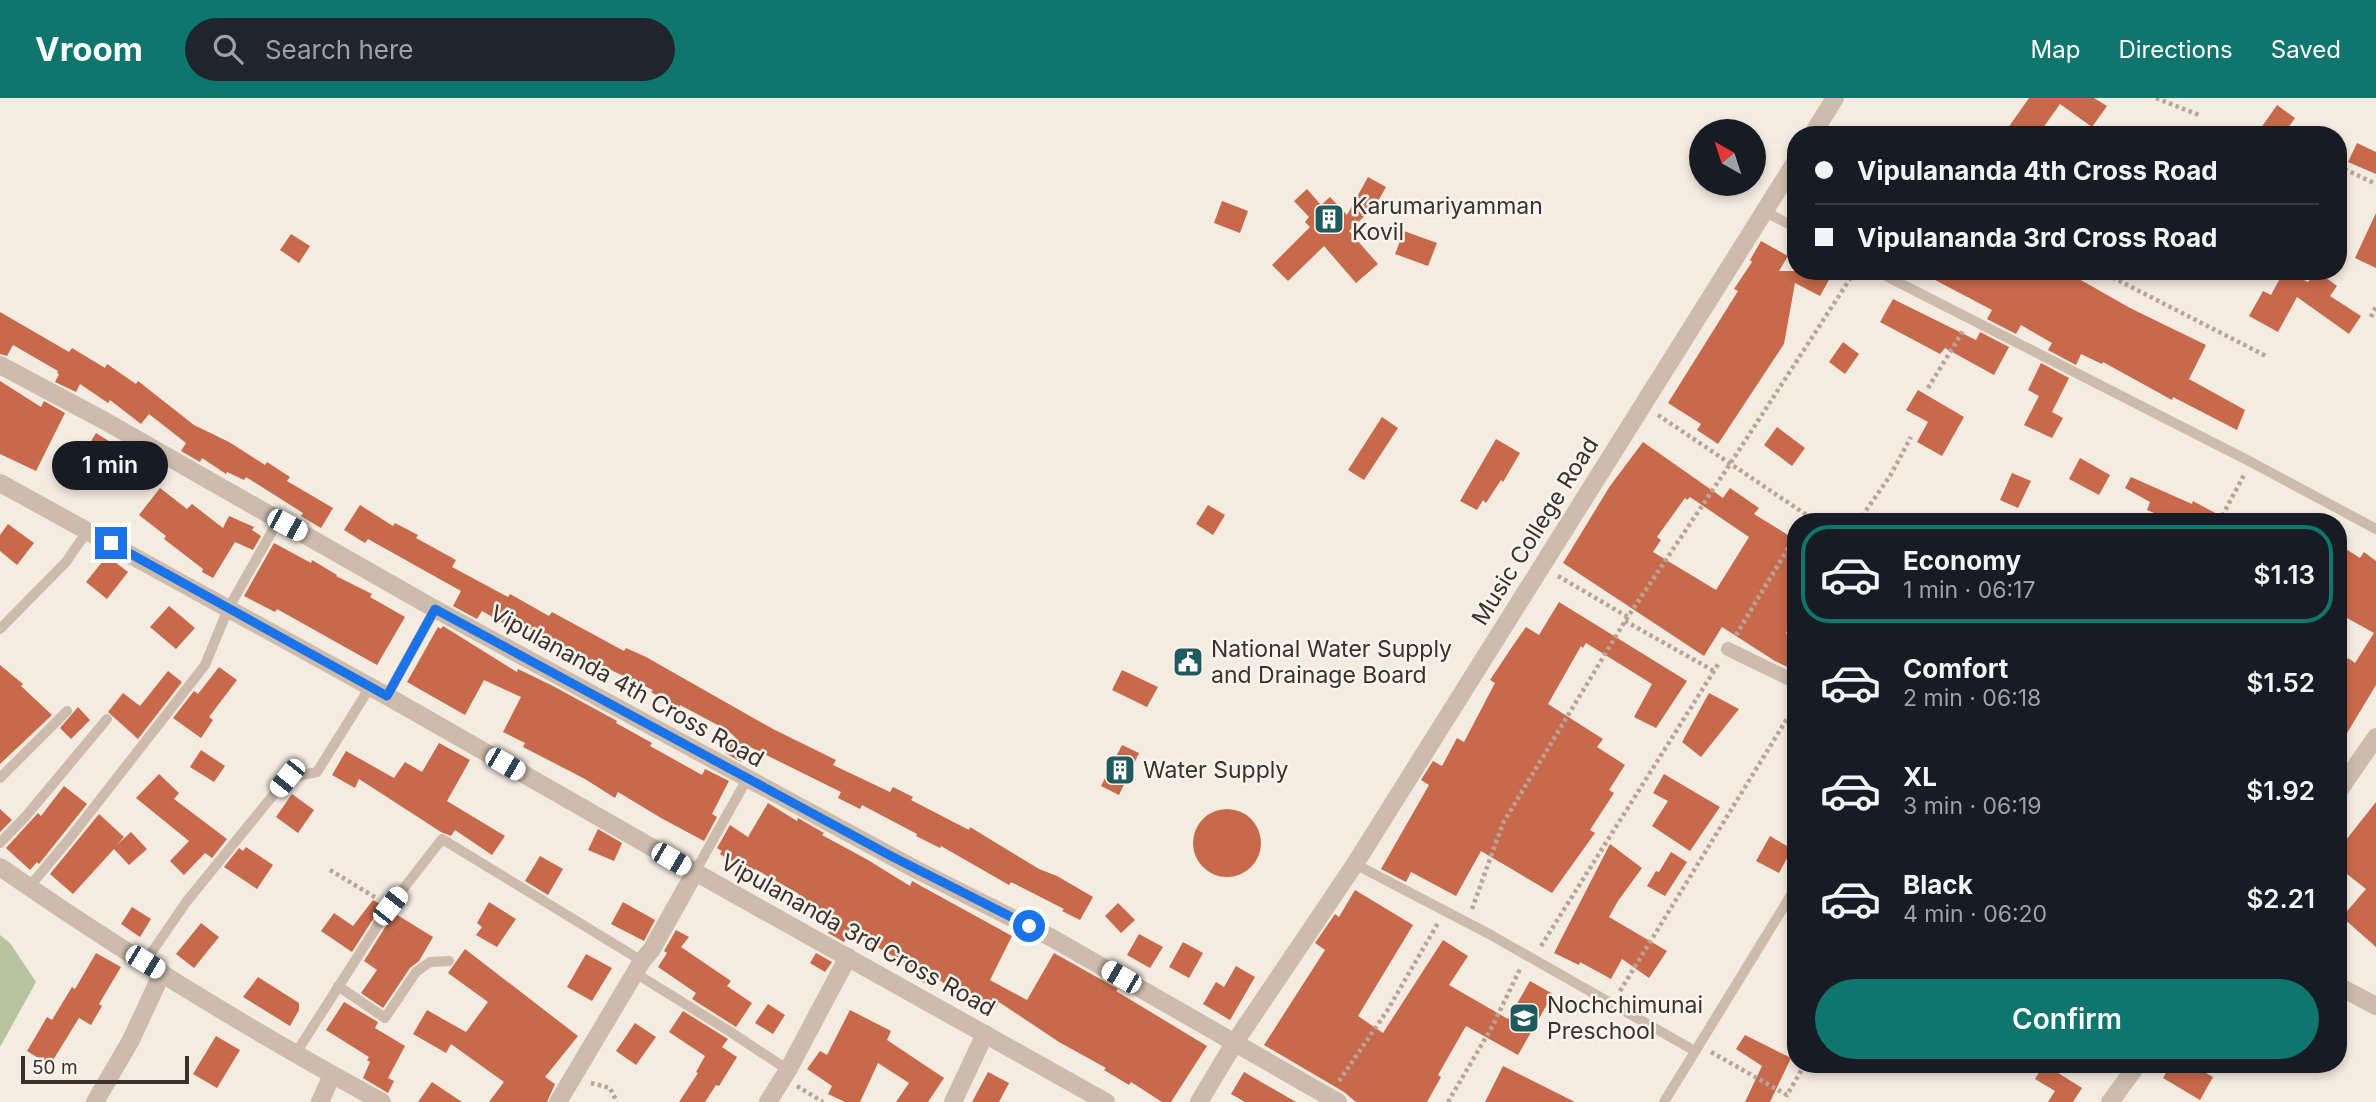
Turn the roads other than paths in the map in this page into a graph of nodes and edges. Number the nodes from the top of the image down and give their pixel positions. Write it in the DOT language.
graph roads {
  1 [pos="1835,98"];
  2 [pos="1818,126"];
  3 [pos="1787,175"];
  4 [pos="1764,211"];
  5 [pos="1787,223"];
  6 [pos="1894,280"];
  7 [pos="0,365"];
  8 [pos="0,483"];
  9 [pos="2346,513"];
  10 [pos="2347,513"];
  11 [pos="278,521"];
  12 [pos="2376,529"];
  13 [pos="88,530"];
  14 [pos="228,609"];
  15 [pos="435,609"];
  16 [pos="0,629"];
  17 [pos="1728,649"];
  18 [pos="1787,678"];
  19 [pos="370,687"];
  20 [pos="387,696"];
  21 [pos="68,711"];
  22 [pos="107,719"];
  23 [pos="2376,737"];
  24 [pos="0,778"];
  25 [pos="747,779"];
  26 [pos="2347,779"];
  27 [pos="0,843"];
  28 [pos="1355,864"];
  29 [pos="0,867"];
  30 [pos="695,872"];
  31 [pos="29,887"];
  32 [pos="1787,902"];
  33 [pos="848,957"];
  34 [pos="449,961"];
  35 [pos="145,962"];
  36 [pos="638,967"];
  37 [pos="162,973"];
  38 [pos="338,986"];
  39 [pos="2347,991"];
  40 [pos="2376,1006"];
  41 [pos="985,1034"];
  42 [pos="1235,1042"];
  43 [pos="1697,1048"];
  44 [pos="296,1053"];
  45 [pos="2131,1073"];
  46 [pos="786,1074"];
  47 [pos="332,1075"];
  48 [pos="1333,1099"];
  49 [pos="95,1102"];
  50 [pos="320,1102"];
  51 [pos="382,1102"];
  52 [pos="558,1102"];
  53 [pos="768,1102"];
  54 [pos="953,1102"];
  55 [pos="1106,1102"];
  56 [pos="1199,1102"];
  57 [pos="1664,1102"];
  58 [pos="2110,1102"];
  1 -- 2 [label="street"];
  3 -- 4 [label="street, Music College Road"];
  4 -- 5 [label="lane"];
  4 -- 28 [label="street, Music College Road"];
  6 -- 9 [label="lane"];
  7 -- 11 [label="street, Vipulananda 4th Cross Road"];
  8 -- 13 [label="street, Vipulananda 3rd Cross Road"];
  10 -- 12 [label="lane"];
  11 -- 14 [label="lane"];
  11 -- 15 [label="street, Vipulananda 4th Cross Road"];
  13 -- 14 [label="street, Vipulananda 3rd Cross Road"];
  13 -- 16 [label="lane"];
  14 -- 19 [label="street, Vipulananda 3rd Cross Road"];
  14 -- 31 [label="lane"];
  15 -- 20 [label="lane"];
  15 -- 25 [label="street, Vipulananda 4th Cross Road"];
  17 -- 18 [label="street"];
  19 -- 20 [label="street, Vipulananda 3rd Cross Road"];
  19 -- 35 [label="lane"];
  20 -- 30 [label="street, Vipulananda 3rd Cross Road"];
  21 -- 24 [label="lane"];
  22 -- 27 [label="lane"];
  23 -- 26 [label="street"];
  25 -- 30 [label="lane"];
  25 -- 42 [label="street, Vipulananda 4th Cross Road"];
  28 -- 42 [label="street, Music College Road"];
  28 -- 43 [label="lane"];
  29 -- 31 [label="street"];
  30 -- 33 [label="street, Vipulananda 3rd Cross Road"];
  30 -- 36 [label="street"];
  31 -- 35 [label="street"];
  32 -- 43 [label="lane"];
  33 -- 41 [label="street, Vipulananda 3rd Cross Road"];
  33 -- 46 [label="street"];
  34 -- 38 [label="lane"];
  35 -- 37 [label="street"];
  36 -- 38 [label="lane"];
  36 -- 46 [label="lane"];
  36 -- 52 [label="street"];
  37 -- 44 [label="street"];
  37 -- 49 [label="street"];
  38 -- 44 [label="lane"];
  39 -- 40 [label="street"];
  41 -- 54 [label="street"];
  41 -- 55 [label="street, Vipulananda 3rd Cross Road"];
  42 -- 48 [label="street, Vipulananda 4th Cross Road"];
  42 -- 56 [label="street, Music College Road"];
  43 -- 57 [label="lane"];
  44 -- 47 [label="street"];
  45 -- 58 [label="street"];
  46 -- 53 [label="street"];
  47 -- 50 [label="street"];
  47 -- 51 [label="street"];
}
